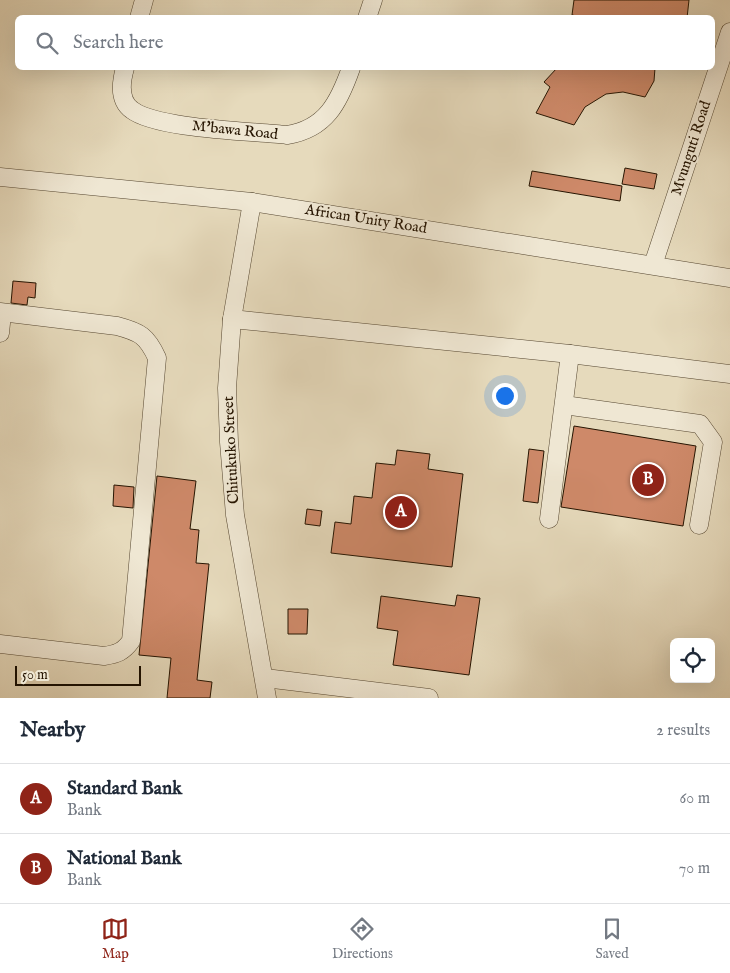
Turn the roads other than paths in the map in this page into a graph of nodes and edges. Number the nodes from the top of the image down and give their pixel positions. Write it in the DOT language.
graph roads {
  1 [pos="144,0"];
  2 [pos="373,0"];
  3 [pos="140,15"];
  4 [pos="368,15"];
  5 [pos="730,32"];
  6 [pos="124,70"];
  7 [pos="350,70"];
  8 [pos="0,177"];
  9 [pos="252,202"];
  10 [pos="653,264"];
  11 [pos="730,278"];
  12 [pos="1,313"];
  13 [pos="232,319"];
  14 [pos="0,333"];
  15 [pos="570,354"];
  16 [pos="730,374"];
  17 [pos="564,404"];
  18 [pos="548,519"];
  19 [pos="700,526"];
  20 [pos="0,644"];
  21 [pos="265,678"];
  22 [pos="267,698"];
  23 [pos="429,698"];
  1 -- 3 [label="street"];
  2 -- 4 [label="street"];
  5 -- 10 [label="street, Mvunguti Road"];
  6 -- 7 [label="street, M'bawa Road"];
  8 -- 9 [label="street, African Unity Road"];
  9 -- 10 [label="street, African Unity Road"];
  9 -- 13 [label="street, Chitukuko Street"];
  10 -- 11 [label="street, African Unity Road"];
  12 -- 14 [label="street"];
  12 -- 20 [label="street"];
  13 -- 15 [label="street"];
  13 -- 21 [label="street, Chitukuko Street"];
  15 -- 16 [label="street"];
  15 -- 17 [label="street"];
  17 -- 18 [label="street"];
  17 -- 19 [label="street"];
  21 -- 22 [label="street, Chitukuko Street"];
  21 -- 23 [label="street"];
}
